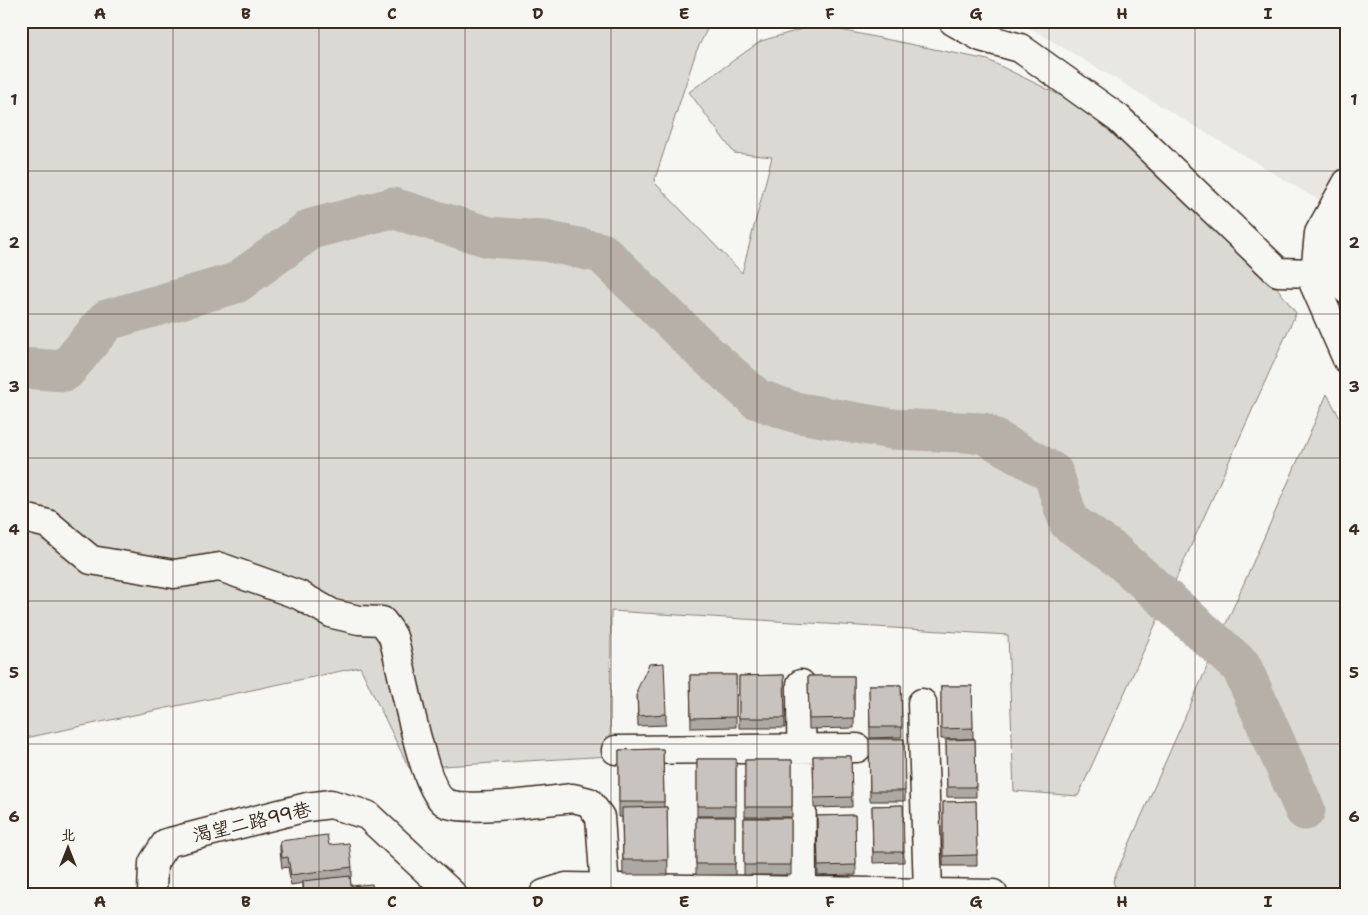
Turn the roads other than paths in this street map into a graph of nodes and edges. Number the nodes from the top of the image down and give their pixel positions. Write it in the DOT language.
graph roads {
  1 [pos="952,21"];
  2 [pos="1347,183"];
  3 [pos="1347,232"];
  4 [pos="1316,272"];
  5 [pos="1347,290"];
  6 [pos="1347,358"];
  7 [pos="21,517"];
  8 [pos="801,684"];
  9 [pos="922,703"];
  10 [pos="801,748"];
  11 [pos="857,748"];
  12 [pos="616,750"];
  13 [pos="606,889"];
  14 [pos="802,891"];
  15 [pos="928,892"];
  16 [pos="991,893"];
  17 [pos="152,894"];
  18 [pos="452,894"];
  19 [pos="544,894"];
  1 -- 4 [label="street"];
  2 -- 4 [label="street"];
  3 -- 5 [label="street"];
  4 -- 6 [label="street"];
  7 -- 13 [label="street"];
  8 -- 10 [label="street"];
  9 -- 15 [label="street"];
  10 -- 11 [label="street"];
  10 -- 12 [label="street"];
  10 -- 14 [label="street"];
  13 -- 14 [label="street"];
  13 -- 19 [label="street"];
  14 -- 15 [label="street"];
  15 -- 16 [label="street"];
  17 -- 18 [label="street, 渴望二路99巷"];
}
